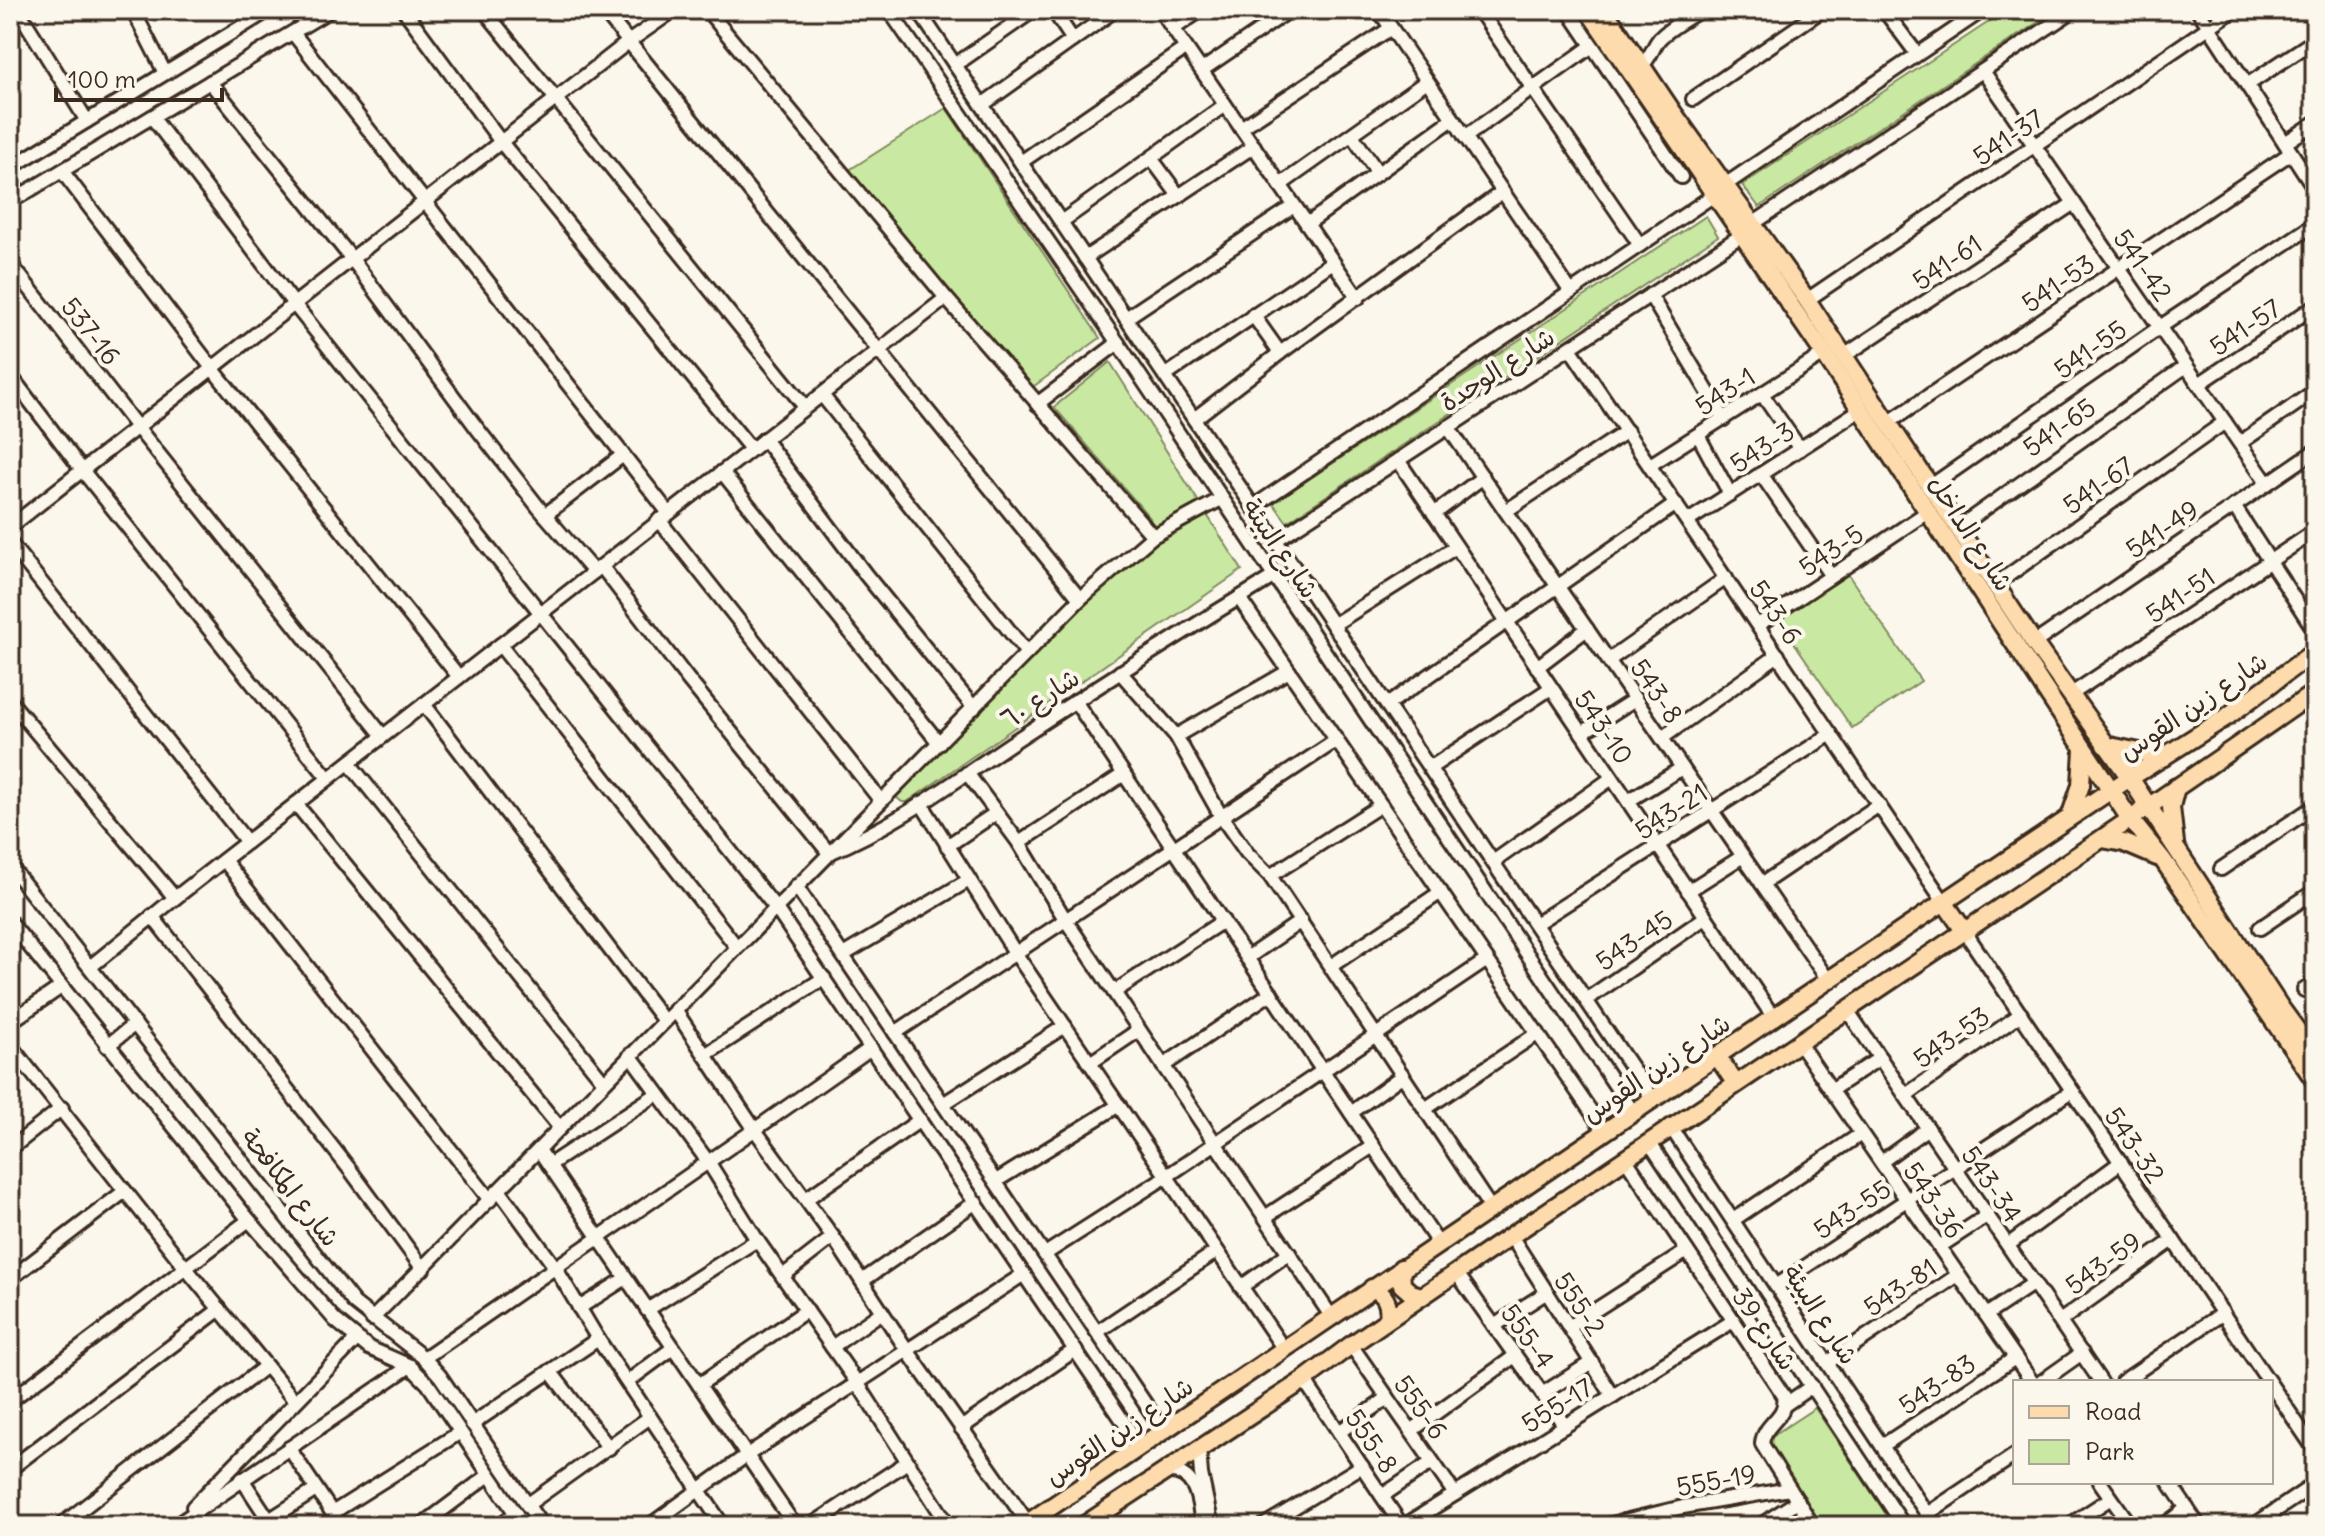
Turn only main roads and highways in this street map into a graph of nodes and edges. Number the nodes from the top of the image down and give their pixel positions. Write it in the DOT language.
graph roads {
  1 [pos="1588,10"];
  2 [pos="1604,10"];
  3 [pos="1629,72"];
  4 [pos="1748,229"];
  5 [pos="2315,651"];
  6 [pos="2315,692"];
  7 [pos="2105,745"];
  8 [pos="2083,747"];
  9 [pos="2164,757"];
  10 [pos="2130,778"];
  11 [pos="2176,787"];
  12 [pos="2111,790"];
  13 [pos="2149,805"];
  14 [pos="2070,817"];
  15 [pos="2130,819"];
  16 [pos="2102,839"];
  17 [pos="2169,854"];
  18 [pos="1944,902"];
  19 [pos="1965,932"];
  20 [pos="2315,1055"];
  21 [pos="1717,1056"];
  22 [pos="2315,1081"];
  23 [pos="1736,1084"];
  24 [pos="1401,1268"];
  25 [pos="1372,1288"];
  26 [pos="1421,1296"];
  27 [pos="1388,1319"];
  28 [pos="1025,1525"];
  29 [pos="1083,1526"];
  1 -- 3 [label="main road, شارع الداخل"];
  2 -- 3 [label="main road, شارع الداخل"];
  3 -- 4 [label="main road, شارع الداخل"];
  4 -- 7 [label="main road, شارع الداخل"];
  4 -- 8 [label="main road, شارع الداخل"];
  5 -- 9 [label="main road, شارع زين القوس"];
  6 -- 11 [label="main road"];
  7 -- 9 [label="main road"];
  7 -- 10 [label="main road, شارع الداخل"];
  8 -- 12 [label="main road, شارع الداخل"];
  8 -- 14 [label="main road"];
  9 -- 10 [label="main road, شارع زين القوس"];
  10 -- 12 [label="main road, شارع زين القوس"];
  10 -- 13 [label="main road, شارع الداخل"];
  11 -- 13 [label="main road"];
  11 -- 17 [label="main road"];
  12 -- 14 [label="main road, شارع زين القوس"];
  12 -- 15 [label="main road, شارع الداخل"];
  13 -- 15 [label="main road"];
  13 -- 17 [label="main road, شارع الداخل"];
  14 -- 18 [label="main road, شارع زين القوس"];
  15 -- 16 [label="main road"];
  15 -- 17 [label="main road, شارع الداخل"];
  16 -- 17 [label="main road"];
  16 -- 19 [label="main road"];
  17 -- 20 [label="main road, شارع الداخل"];
  17 -- 22 [label="main road, شارع الداخل"];
  18 -- 19 [label="main road"];
  18 -- 21 [label="main road, شارع زين القوس"];
  19 -- 23 [label="main road"];
  21 -- 23 [label="main road"];
  21 -- 24 [label="main road, شارع زين القوس"];
  23 -- 26 [label="main road"];
  24 -- 25 [label="main road, شارع زين القوس"];
  24 -- 26 [label="main road"];
  25 -- 27 [label="main road"];
  25 -- 28 [label="main road, شارع زين القوس"];
  26 -- 27 [label="main road"];
  27 -- 29 [label="main road"];
}
